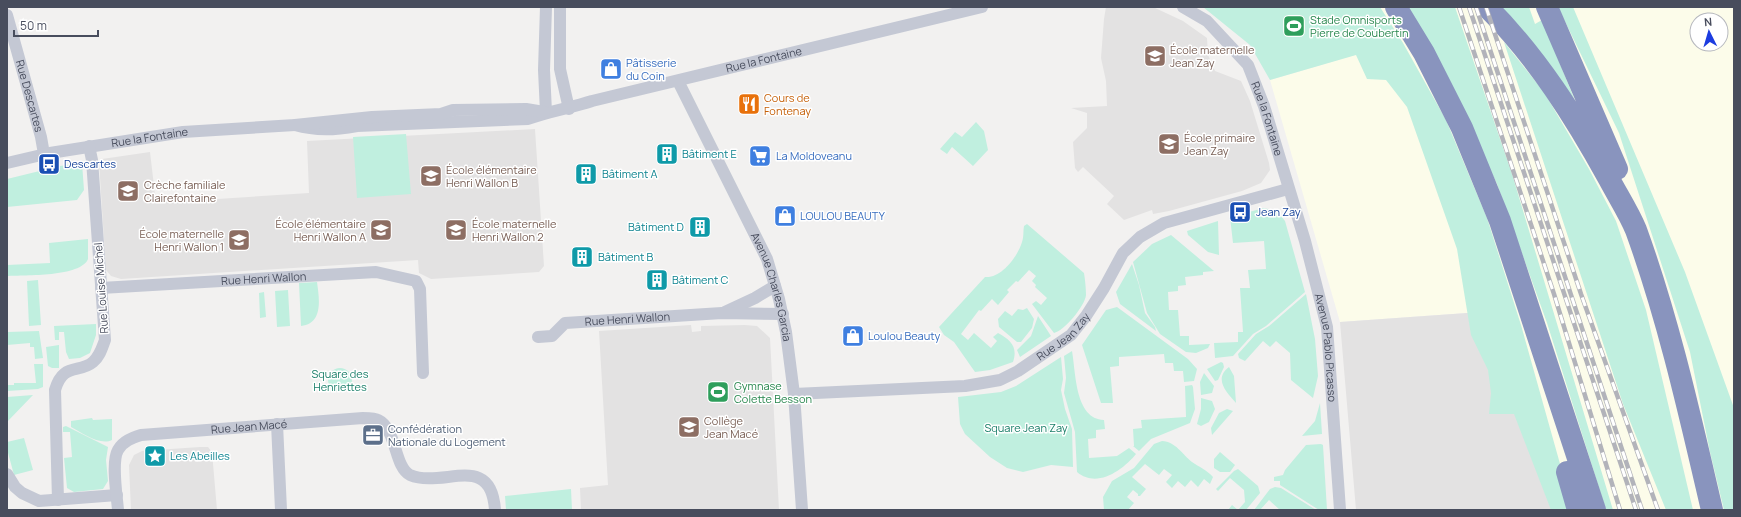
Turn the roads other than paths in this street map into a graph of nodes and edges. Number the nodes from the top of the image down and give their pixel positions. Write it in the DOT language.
graph roads {
  1 [pos="546,7"];
  2 [pos="560,7"];
  3 [pos="982,7"];
  4 [pos="1183,7"];
  5 [pos="1396,7"];
  6 [pos="1487,7"];
  7 [pos="1547,7"];
  8 [pos="7,15"];
  9 [pos="678,81"];
  10 [pos="569,108"];
  11 [pos="546,112"];
  12 [pos="89,146"];
  13 [pos="44,154"];
  14 [pos="7,163"];
  15 [pos="1288,189"];
  16 [pos="1635,228"];
  17 [pos="775,286"];
  18 [pos="101,288"];
  19 [pos="722,313"];
  20 [pos="783,314"];
  21 [pos="538,337"];
  22 [pos="1543,349"];
  23 [pos="423,373"];
  24 [pos="794,394"];
  25 [pos="276,424"];
  26 [pos="7,474"];
  27 [pos="117,495"];
  28 [pos="58,500"];
  29 [pos="118,510"];
  30 [pos="281,510"];
  31 [pos="495,510"];
  32 [pos="802,510"];
  33 [pos="1340,510"];
  34 [pos="1578,510"];
  35 [pos="1595,510"];
  36 [pos="1712,510"];
  1 -- 11 [label="street"];
  2 -- 10 [label="street"];
  3 -- 9 [label="street, Rue la Fontaine"];
  4 -- 15 [label="street, Rue la Fontaine"];
  5 -- 22 [label="highway"];
  6 -- 16 [label="highway"];
  7 -- 16 [label="highway"];
  8 -- 13 [label="street, Rue Descartes"];
  9 -- 10 [label="street, Rue la Fontaine"];
  9 -- 17 [label="street, Avenue Charles Garcia"];
  10 -- 11 [label="street, Rue la Fontaine"];
  11 -- 12 [label="street, Rue la Fontaine"];
  12 -- 13 [label="street, Rue la Fontaine"];
  12 -- 18 [label="street, Rue Louise Michel"];
  13 -- 14 [label="street, Rue la Fontaine"];
  15 -- 24 [label="street, Rue Jean Zay"];
  15 -- 33 [label="street, Avenue Pablo Picasso"];
  16 -- 36 [label="highway"];
  17 -- 19 [label="street, Rue Henri Wallon"];
  17 -- 20 [label="street, Avenue Charles Garcia"];
  18 -- 23 [label="street, Rue Henri Wallon"];
  18 -- 28 [label="street, Rue Louise Michel"];
  19 -- 20 [label="street, Rue Henri Wallon"];
  19 -- 21 [label="street, Rue Henri Wallon"];
  20 -- 24 [label="street, Avenue Charles Garcia"];
  22 -- 34 [label="highway"];
  22 -- 35 [label="highway"];
  24 -- 32 [label="street, Avenue Charles Garcia"];
  25 -- 27 [label="street, Rue Jean Macé"];
  25 -- 30 [label="street"];
  25 -- 31 [label="street, Rue Jean Macé"];
  26 -- 28 [label="street"];
  27 -- 28 [label="street"];
  27 -- 29 [label="street, Rue Jean Macé"];
}
